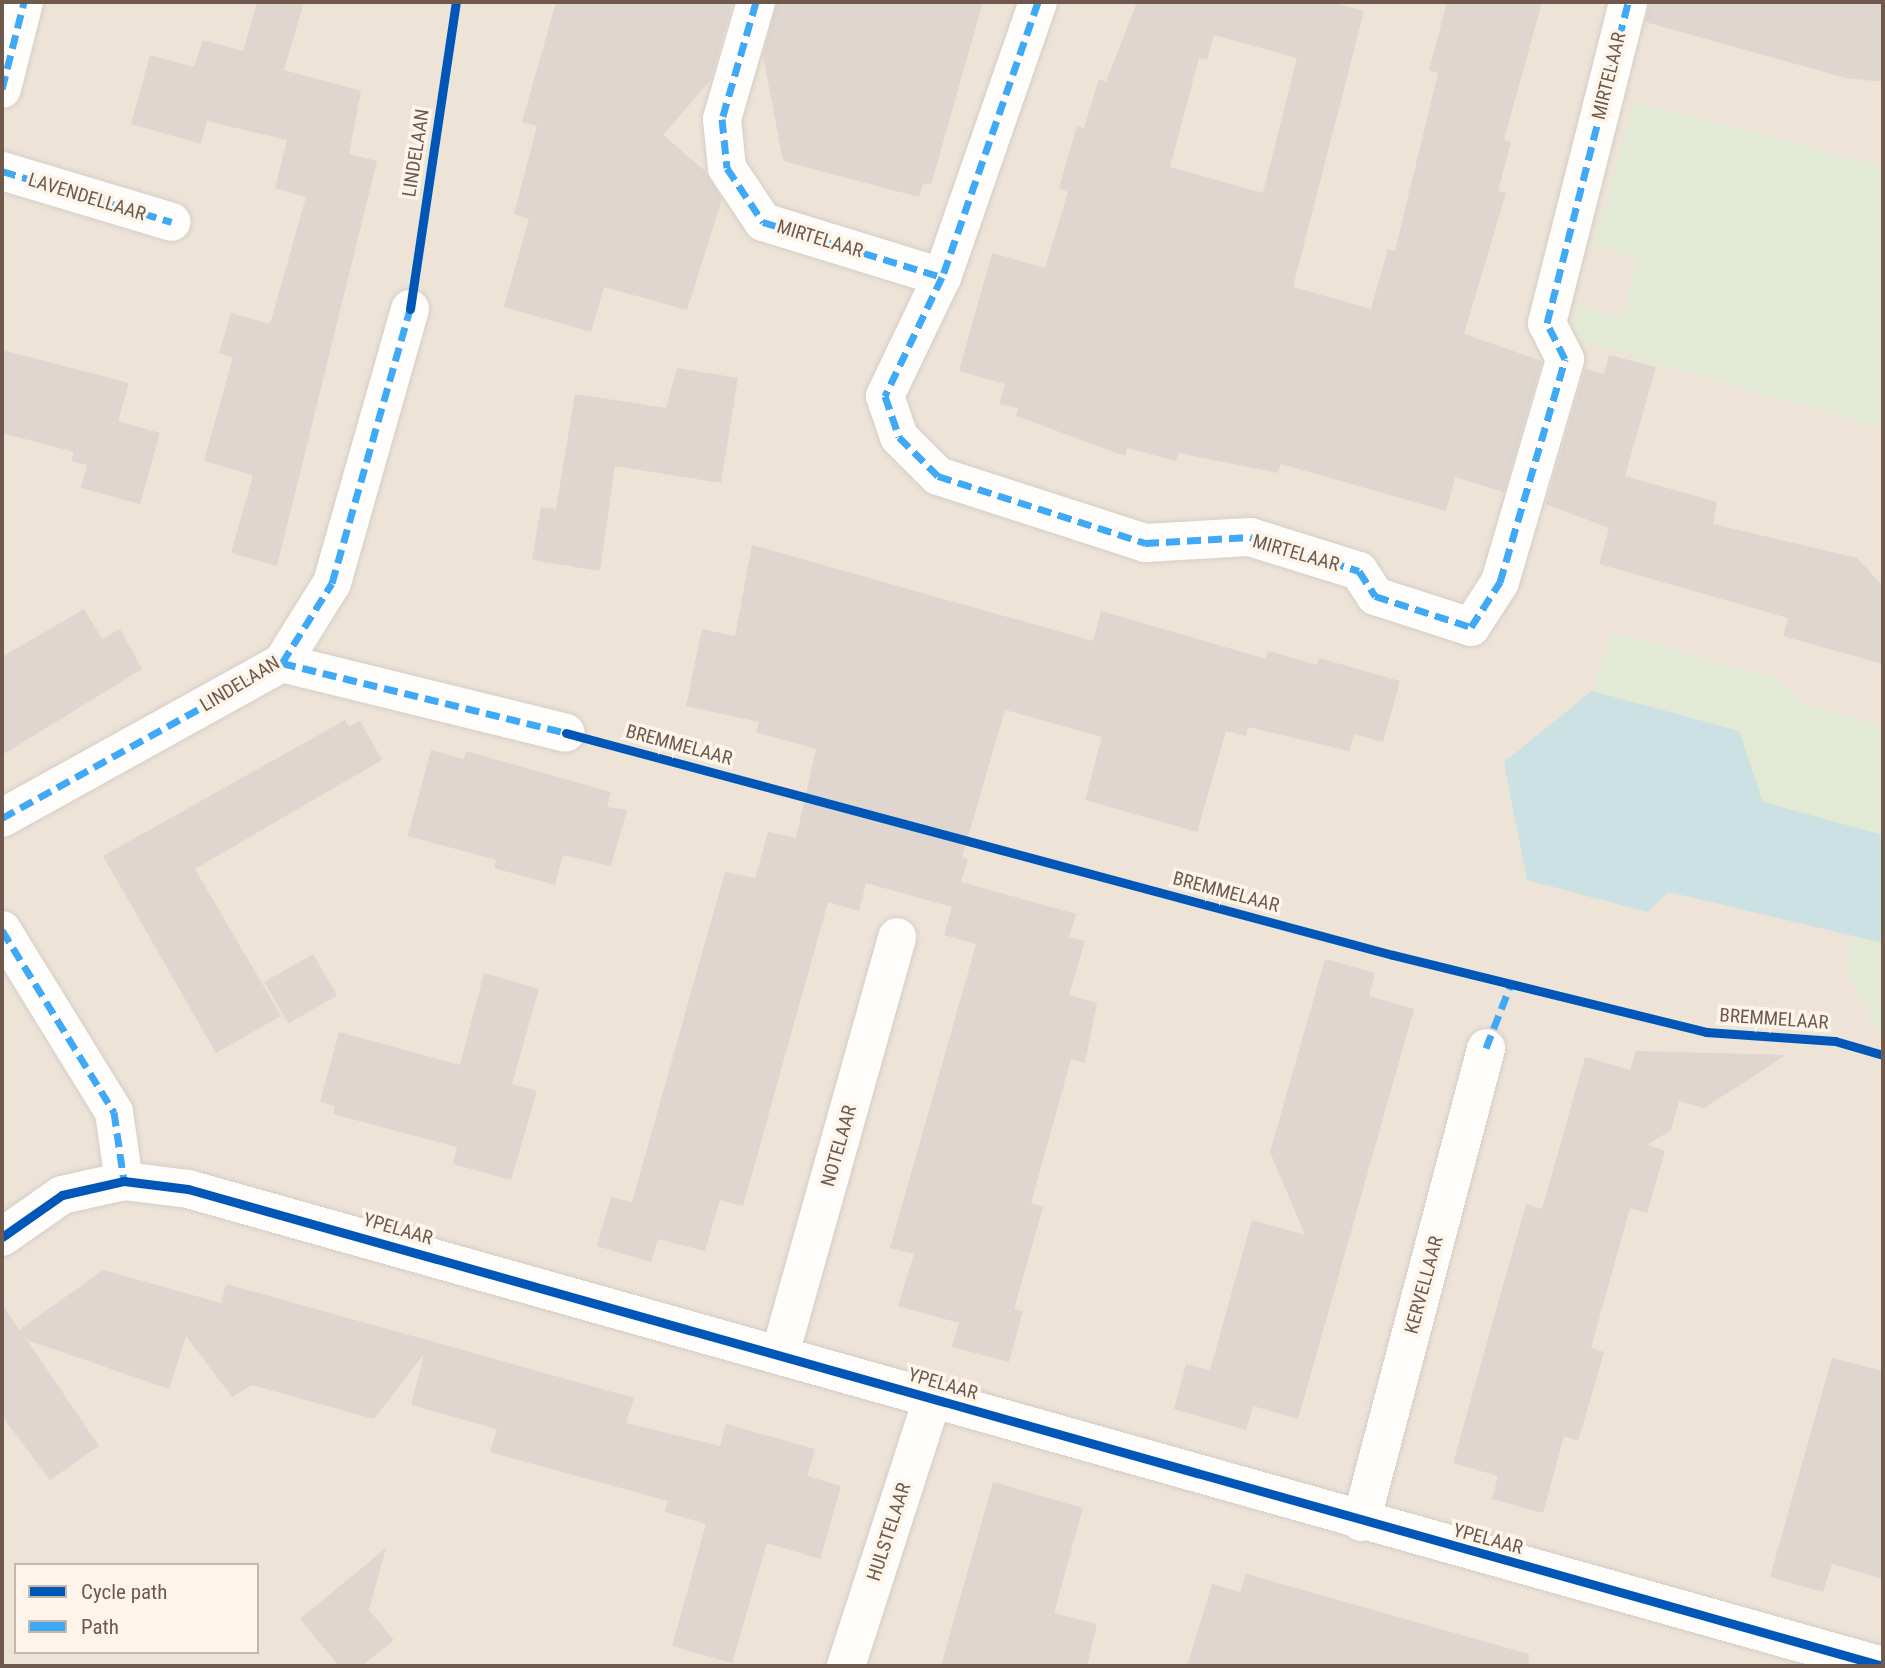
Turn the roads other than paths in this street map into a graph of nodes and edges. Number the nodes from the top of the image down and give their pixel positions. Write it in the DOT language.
graph roads {
  1 [pos="24,2"];
  2 [pos="755,2"];
  3 [pos="1038,2"];
  4 [pos="1628,2"];
  5 [pos="2,89"];
  6 [pos="2,171"];
  7 [pos="172,222"];
  8 [pos="942,277"];
  9 [pos="410,309"];
  10 [pos="282,663"];
  11 [pos="566,733"];
  12 [pos="2,818"];
  13 [pos="2,930"];
  14 [pos="897,937"];
  15 [pos="1486,1048"];
  16 [pos="124,1181"];
  17 [pos="2,1237"];
  18 [pos="780,1354"];
  19 [pos="932,1399"];
  20 [pos="1361,1522"];
  21 [pos="846,1666"];
  22 [pos="1883,1666"];
  1 -- 5 [label="street"];
  2 -- 8 [label="street, MIRTELAAR"];
  3 -- 8 [label="street, MIRTELAAR"];
  4 -- 8 [label="street, MIRTELAAR"];
  6 -- 7 [label="street, LAVENDELLAAR"];
  9 -- 10 [label="street, LINDELAAN"];
  10 -- 11 [label="street"];
  10 -- 12 [label="street, LINDELAAN"];
  13 -- 16 [label="street"];
  14 -- 18 [label="street, NOTELAAR"];
  15 -- 20 [label="street, KERVELLAAR"];
  16 -- 17 [label="street, YPELAAR"];
  16 -- 18 [label="street, YPELAAR"];
  18 -- 19 [label="street, YPELAAR"];
  19 -- 20 [label="street, YPELAAR"];
  19 -- 21 [label="street, HULSTELAAR"];
  20 -- 22 [label="street, YPELAAR"];
}
